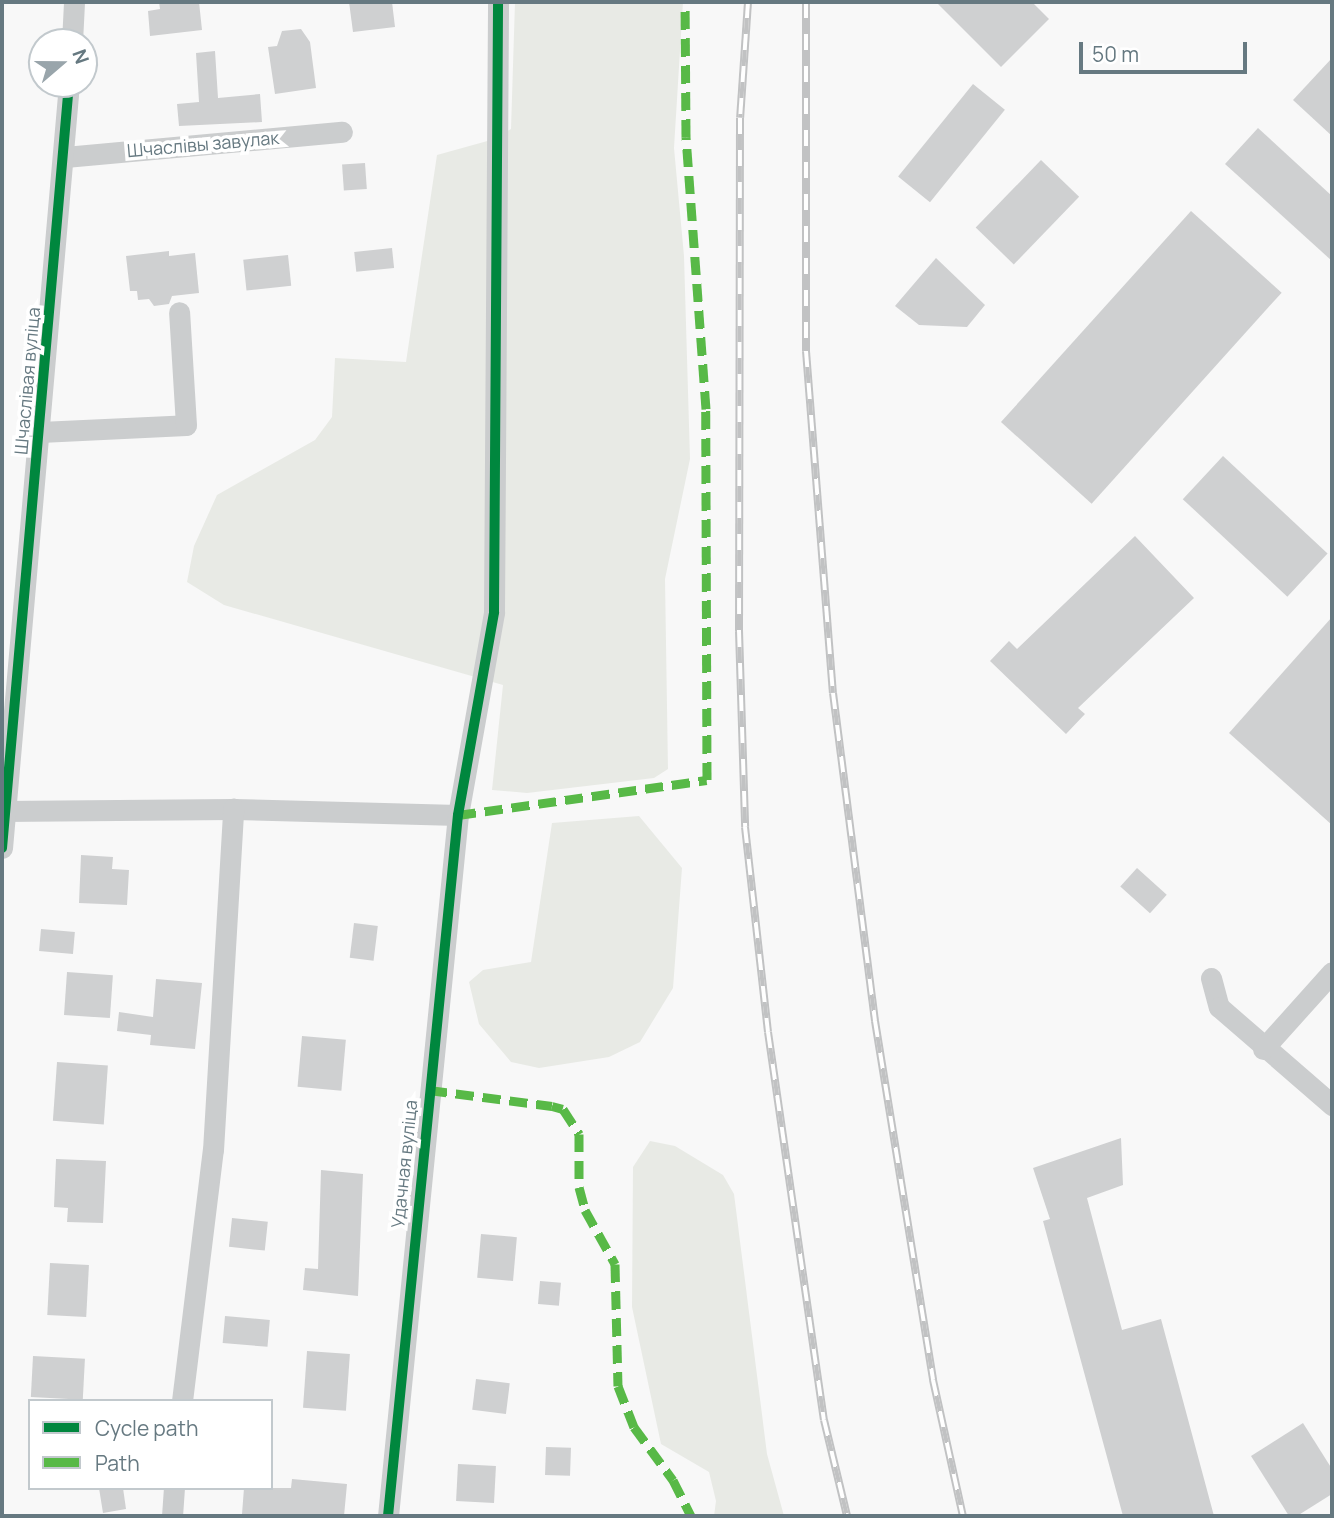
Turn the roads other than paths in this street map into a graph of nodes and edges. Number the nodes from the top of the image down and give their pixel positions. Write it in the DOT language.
graph roads {
  1 [pos="74,2"];
  2 [pos="498,2"];
  3 [pos="73,28"];
  4 [pos="68,98"];
  5 [pos="342,132"];
  6 [pos="65,157"];
  7 [pos="179,312"];
  8 [pos="40,432"];
  9 [pos="233,809"];
  10 [pos="3,811"];
  11 [pos="458,815"];
  12 [pos="2,848"];
  13 [pos="1332,972"];
  14 [pos="1211,978"];
  15 [pos="1263,1048"];
  16 [pos="1332,1105"];
  17 [pos="182,1399"];
  18 [pos="174,1490"];
  19 [pos="172,1516"];
  20 [pos="388,1516"];
  1 -- 3 [label="street"];
  2 -- 11 [label="street, Удачная вуліца"];
  4 -- 6 [label="street, Шчаслівая вуліца"];
  5 -- 6 [label="street, Шчаслівы завулак"];
  6 -- 8 [label="street, Шчаслівая вуліца"];
  7 -- 8 [label="street"];
  8 -- 10 [label="street, Шчаслівая вуліца"];
  9 -- 10 [label="street"];
  9 -- 11 [label="street"];
  9 -- 17 [label="street"];
  10 -- 12 [label="street, Шчаслівая вуліца"];
  11 -- 20 [label="street, Удачная вуліца"];
  13 -- 15 [label="street"];
  14 -- 15 [label="street"];
  15 -- 16 [label="street"];
  18 -- 19 [label="street"];
}
